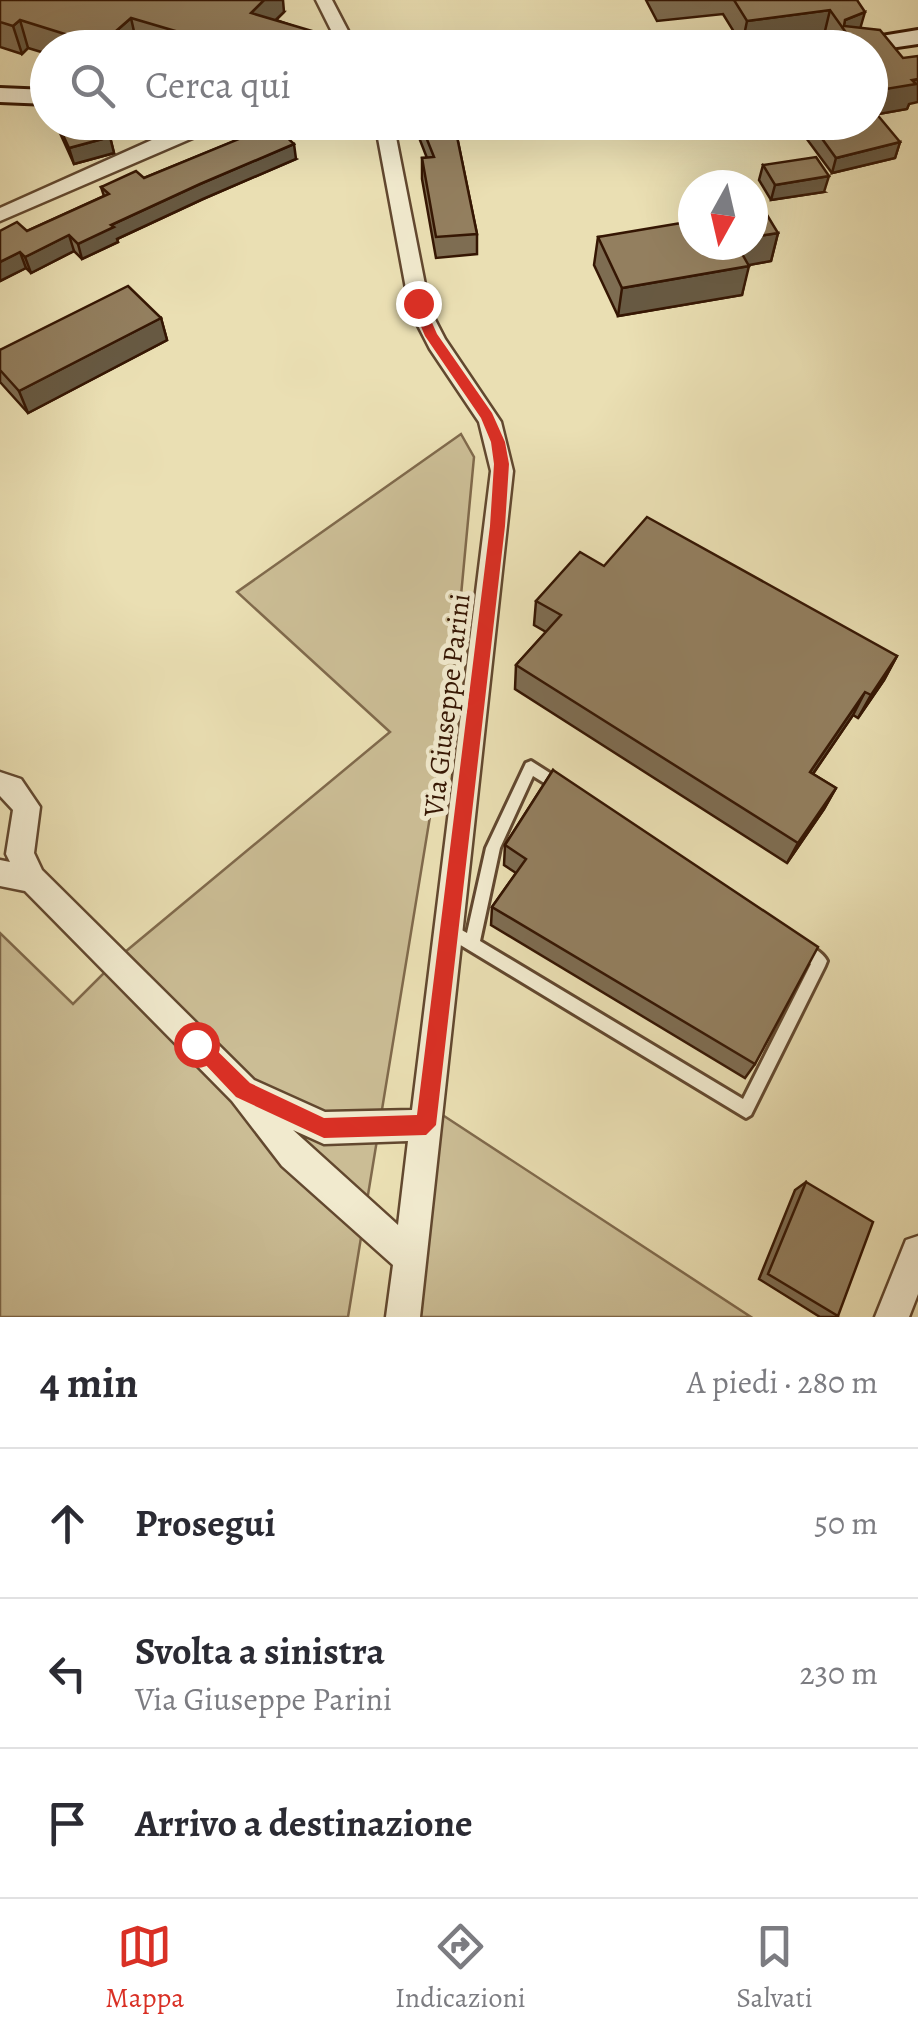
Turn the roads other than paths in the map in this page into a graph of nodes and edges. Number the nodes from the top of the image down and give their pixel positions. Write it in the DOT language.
graph roads {
  1 [pos="324,0"];
  2 [pos="340,30"];
  3 [pos="918,38"];
  4 [pos="888,42"];
  5 [pos="0,94"];
  6 [pos="30,96"];
  7 [pos="174,140"];
  8 [pos="387,140"];
  9 [pos="0,214"];
  10 [pos="0,784"];
  11 [pos="579,800"];
  12 [pos="0,873"];
  13 [pos="32,879"];
  14 [pos="449,930"];
  15 [pos="788,940"];
  16 [pos="472,944"];
  17 [pos="243,1090"];
  18 [pos="426,1125"];
  19 [pos="918,1252"];
  20 [pos="410,1258"];
  21 [pos="403,1317"];
  22 [pos="892,1317"];
  1 -- 2 [label="street"];
  3 -- 4 [label="street"];
  5 -- 6 [label="street"];
  7 -- 9 [label="street"];
  8 -- 14 [label="street, Via Giuseppe Parini"];
  10 -- 13 [label="street"];
  11 -- 16 [label="lane"];
  12 -- 13 [label="street"];
  13 -- 17 [label="street"];
  14 -- 16 [label="lane"];
  14 -- 18 [label="street, Via Giuseppe Parini"];
  15 -- 16 [label="lane"];
  17 -- 18 [label="street"];
  17 -- 20 [label="street"];
  18 -- 20 [label="street, Via Giuseppe Parini"];
  19 -- 22 [label="street"];
  20 -- 21 [label="street, Via Giuseppe Parini"];
}
